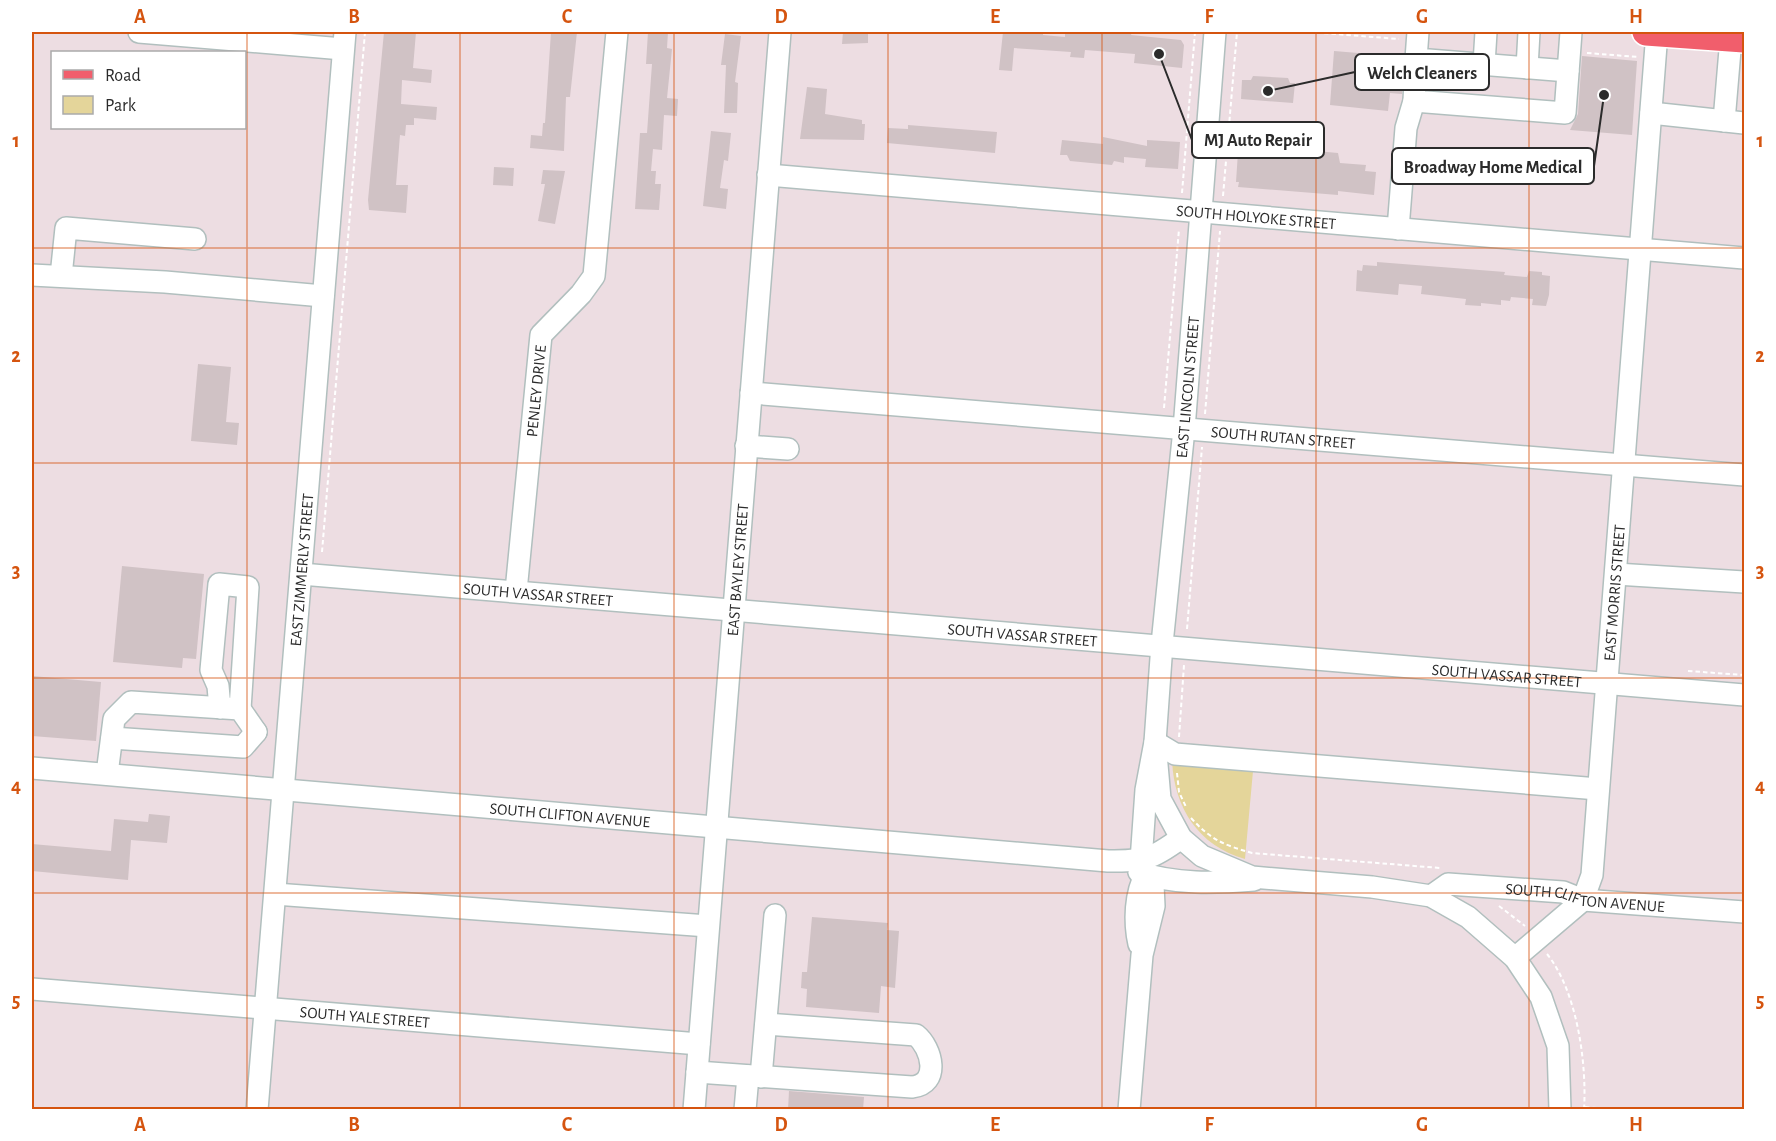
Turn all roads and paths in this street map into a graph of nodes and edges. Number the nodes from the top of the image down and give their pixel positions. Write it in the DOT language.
graph roads {
  1 [pos="139,32"];
  2 [pos="148,32"];
  3 [pos="365,32"];
  4 [pos="616,32"];
  5 [pos="780,32"];
  6 [pos="1215,32"];
  7 [pos="1238,32"];
  8 [pos="1418,32"];
  9 [pos="1486,32"];
  10 [pos="1529,32"];
  11 [pos="1571,32"];
  12 [pos="1653,32"];
  13 [pos="1738,38"];
  14 [pos="344,40"];
  15 [pos="1416,59"];
  16 [pos="1484,64"];
  17 [pos="1527,68"];
  18 [pos="1568,71"];
  19 [pos="1414,101"];
  20 [pos="1651,113"];
  21 [pos="1734,122"];
  22 [pos="768,175"];
  23 [pos="1211,212"];
  24 [pos="1398,229"];
  25 [pos="195,239"];
  26 [pos="1642,250"];
  27 [pos="1744,258"];
  28 [pos="32,275"];
  29 [pos="61,276"];
  30 [pos="323,296"];
  31 [pos="751,393"];
  32 [pos="1194,430"];
  33 [pos="747,446"];
  34 [pos="788,449"];
  35 [pos="1625,465"];
  36 [pos="1744,475"];
  37 [pos="1616,574"];
  38 [pos="310,575"];
  39 [pos="1744,582"];
  40 [pos="516,591"];
  41 [pos="733,609"];
  42 [pos="1162,645"];
  43 [pos="1186,647"];
  44 [pos="1606,683"];
  45 [pos="1744,695"];
  46 [pos="230,708"];
  47 [pos="256,732"];
  48 [pos="287,733"];
  49 [pos="112,738"];
  50 [pos="1155,742"];
  51 [pos="1178,754"];
  52 [pos="32,768"];
  53 [pos="107,774"];
  54 [pos="283,789"];
  55 [pos="1598,789"];
  56 [pos="1186,808"];
  57 [pos="1190,816"];
  58 [pos="716,826"];
  59 [pos="1181,838"];
  60 [pos="1144,868"];
  61 [pos="1446,869"];
  62 [pos="1279,879"];
  63 [pos="1491,887"];
  64 [pos="275,894"];
  65 [pos="1431,896"];
  66 [pos="1583,900"];
  67 [pos="1744,912"];
  68 [pos="775,915"];
  69 [pos="708,926"];
  70 [pos="1536,940"];
  71 [pos="1515,958"];
  72 [pos="32,989"];
  73 [pos="266,1008"];
  74 [pos="766,1024"];
  75 [pos="699,1044"];
  76 [pos="697,1072"];
  77 [pos="754,1076"];
  78 [pos="1584,1108"];
  79 [pos="257,1110"];
  80 [pos="694,1110"];
  81 [pos="745,1110"];
  82 [pos="1129,1110"];
  83 [pos="1560,1110"];
  84 [pos="1617,1110"];
  1 -- 2 [label="street"];
  2 -- 14 [label="street"];
  3 -- 38 [label="path"];
  4 -- 40 [label="street, PENLEY DRIVE"];
  5 -- 22 [label="street, EAST BAYLEY STREET"];
  6 -- 23 [label="street, EAST LINCOLN STREET"];
  7 -- 23 [label="path"];
  8 -- 15 [label="street"];
  9 -- 16 [label="street"];
  10 -- 17 [label="street"];
  11 -- 18 [label="street"];
  12 -- 13 [label="main road"];
  12 -- 20 [label="street, EAST MORRIS STREET"];
  13 -- 21 [label="street"];
  14 -- 30 [label="street, EAST ZIMMERLY STREET"];
  15 -- 16 [label="street"];
  15 -- 19 [label="street"];
  16 -- 17 [label="street"];
  17 -- 18 [label="street"];
  18 -- 19 [label="street"];
  19 -- 24 [label="street"];
  20 -- 21 [label="street"];
  20 -- 26 [label="street, EAST MORRIS STREET"];
  22 -- 23 [label="street, SOUTH HOLYOKE STREET"];
  22 -- 31 [label="street, EAST BAYLEY STREET"];
  23 -- 24 [label="street, SOUTH HOLYOKE STREET"];
  23 -- 32 [label="street, EAST LINCOLN STREET"];
  23 -- 32 [label="path"];
  24 -- 26 [label="street, SOUTH HOLYOKE STREET"];
  25 -- 29 [label="street"];
  26 -- 27 [label="street, SOUTH HOLYOKE STREET"];
  26 -- 35 [label="street, EAST MORRIS STREET"];
  28 -- 29 [label="street"];
  29 -- 30 [label="street"];
  30 -- 38 [label="street, EAST ZIMMERLY STREET"];
  31 -- 32 [label="street, SOUTH RUTAN STREET"];
  31 -- 33 [label="street, EAST BAYLEY STREET"];
  32 -- 35 [label="street, SOUTH RUTAN STREET"];
  32 -- 42 [label="street, EAST LINCOLN STREET"];
  32 -- 43 [label="path"];
  33 -- 34 [label="street"];
  33 -- 41 [label="street, EAST BAYLEY STREET"];
  35 -- 36 [label="street, SOUTH RUTAN STREET"];
  35 -- 37 [label="street, EAST MORRIS STREET"];
  37 -- 39 [label="street"];
  37 -- 44 [label="street, EAST MORRIS STREET"];
  38 -- 40 [label="street, SOUTH VASSAR STREET"];
  38 -- 48 [label="street, EAST ZIMMERLY STREET"];
  40 -- 41 [label="street, SOUTH VASSAR STREET"];
  41 -- 42 [label="street, SOUTH VASSAR STREET"];
  41 -- 58 [label="street, EAST BAYLEY STREET"];
  42 -- 43 [label="street, SOUTH VASSAR STREET"];
  42 -- 50 [label="street, EAST LINCOLN STREET"];
  43 -- 44 [label="street, SOUTH VASSAR STREET"];
  43 -- 51 [label="path"];
  44 -- 45 [label="street, SOUTH VASSAR STREET"];
  44 -- 55 [label="street, EAST MORRIS STREET"];
  46 -- 46 [label="street"];
  46 -- 47 [label="street"];
  46 -- 49 [label="street"];
  47 -- 48 [label="street"];
  47 -- 49 [label="street"];
  48 -- 54 [label="street, EAST ZIMMERLY STREET"];
  49 -- 53 [label="street"];
  50 -- 51 [label="street"];
  50 -- 59 [label="street, EAST LINCOLN STREET"];
  50 -- 60 [label="street, EAST LINCOLN STREET"];
  51 -- 55 [label="street"];
  51 -- 56 [label="path"];
  52 -- 53 [label="street, SOUTH CLIFTON AVENUE"];
  53 -- 54 [label="street, SOUTH CLIFTON AVENUE"];
  54 -- 58 [label="street, SOUTH CLIFTON AVENUE"];
  54 -- 64 [label="street, EAST ZIMMERLY STREET"];
  55 -- 66 [label="street, EAST MORRIS STREET"];
  57 -- 61 [label="path"];
  58 -- 60 [label="street, SOUTH CLIFTON AVENUE"];
  58 -- 69 [label="street, EAST BAYLEY STREET"];
  59 -- 60 [label="street, SOUTH CLIFTON AVENUE"];
  59 -- 62 [label="street, SOUTH CLIFTON AVENUE"];
  60 -- 62 [label="street, SOUTH CLIFTON AVENUE"];
  60 -- 82 [label="street, EAST LINCOLN STREET"];
  62 -- 65 [label="street, SOUTH CLIFTON AVENUE"];
  63 -- 65 [label="street, SOUTH CLIFTON AVENUE"];
  63 -- 66 [label="street, SOUTH CLIFTON AVENUE"];
  63 -- 70 [label="path"];
  64 -- 69 [label="street"];
  64 -- 73 [label="street, EAST ZIMMERLY STREET"];
  65 -- 71 [label="street, SOUTH CLIFTON AVENUE"];
  66 -- 67 [label="street, SOUTH CLIFTON AVENUE"];
  66 -- 70 [label="street"];
  68 -- 74 [label="street"];
  69 -- 75 [label="street, EAST BAYLEY STREET"];
  70 -- 71 [label="street"];
  70 -- 78 [label="path"];
  71 -- 83 [label="street"];
  72 -- 73 [label="street, SOUTH YALE STREET"];
  73 -- 75 [label="street, SOUTH YALE STREET"];
  73 -- 79 [label="street, EAST ZIMMERLY STREET"];
  74 -- 77 [label="street"];
  74 -- 77 [label="street"];
  75 -- 76 [label="street, EAST BAYLEY STREET"];
  76 -- 77 [label="street"];
  76 -- 80 [label="street, EAST BAYLEY STREET"];
  77 -- 81 [label="street"];
  78 -- 84 [label="path"];
}
